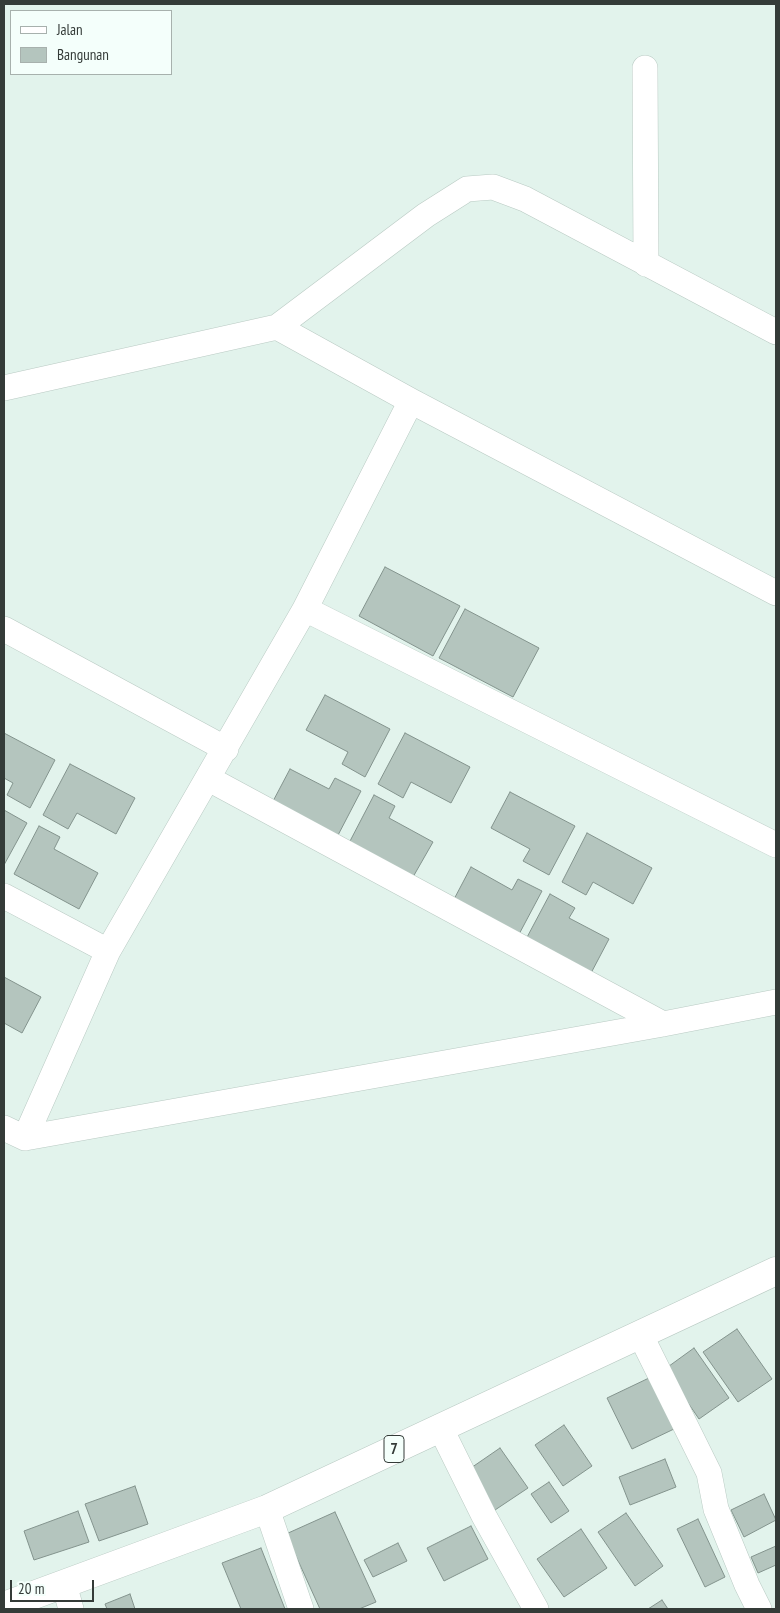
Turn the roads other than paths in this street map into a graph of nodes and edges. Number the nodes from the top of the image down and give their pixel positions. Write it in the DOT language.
graph roads {
  1 [pos="645,68"];
  2 [pos="646,264"];
  3 [pos="277,327"];
  4 [pos="776,332"];
  5 [pos="4,388"];
  6 [pos="411,401"];
  7 [pos="776,594"];
  8 [pos="305,609"];
  9 [pos="4,629"];
  10 [pos="226,749"];
  11 [pos="209,779"];
  12 [pos="776,845"];
  13 [pos="4,896"];
  14 [pos="108,951"];
  15 [pos="776,1002"];
  16 [pos="663,1024"];
  17 [pos="14,1133"];
  18 [pos="776,1271"];
  19 [pos="640,1334"];
  20 [pos="440,1427"];
  21 [pos="267,1508"];
  22 [pos="67,1597"];
  23 [pos="4,1606"];
  24 [pos="301,1609"];
  25 [pos="536,1609"];
  26 [pos="759,1609"];
  1 -- 2 [label="street"];
  2 -- 3 [label="street"];
  2 -- 4 [label="street"];
  3 -- 5 [label="street"];
  3 -- 6 [label="street"];
  6 -- 7 [label="street"];
  6 -- 8 [label="street"];
  8 -- 10 [label="street"];
  8 -- 12 [label="street"];
  9 -- 10 [label="street"];
  10 -- 11 [label="street"];
  11 -- 14 [label="street"];
  11 -- 16 [label="street"];
  13 -- 14 [label="street"];
  14 -- 17 [label="street"];
  15 -- 16 [label="street"];
  16 -- 17 [label="street"];
  18 -- 19 [label="highway, 7"];
  19 -- 20 [label="highway, 7"];
  19 -- 26 [label="street"];
  20 -- 21 [label="highway, 7"];
  20 -- 25 [label="street"];
  21 -- 22 [label="highway, 7"];
  21 -- 24 [label="street"];
  22 -- 23 [label="highway, 7"];
}
